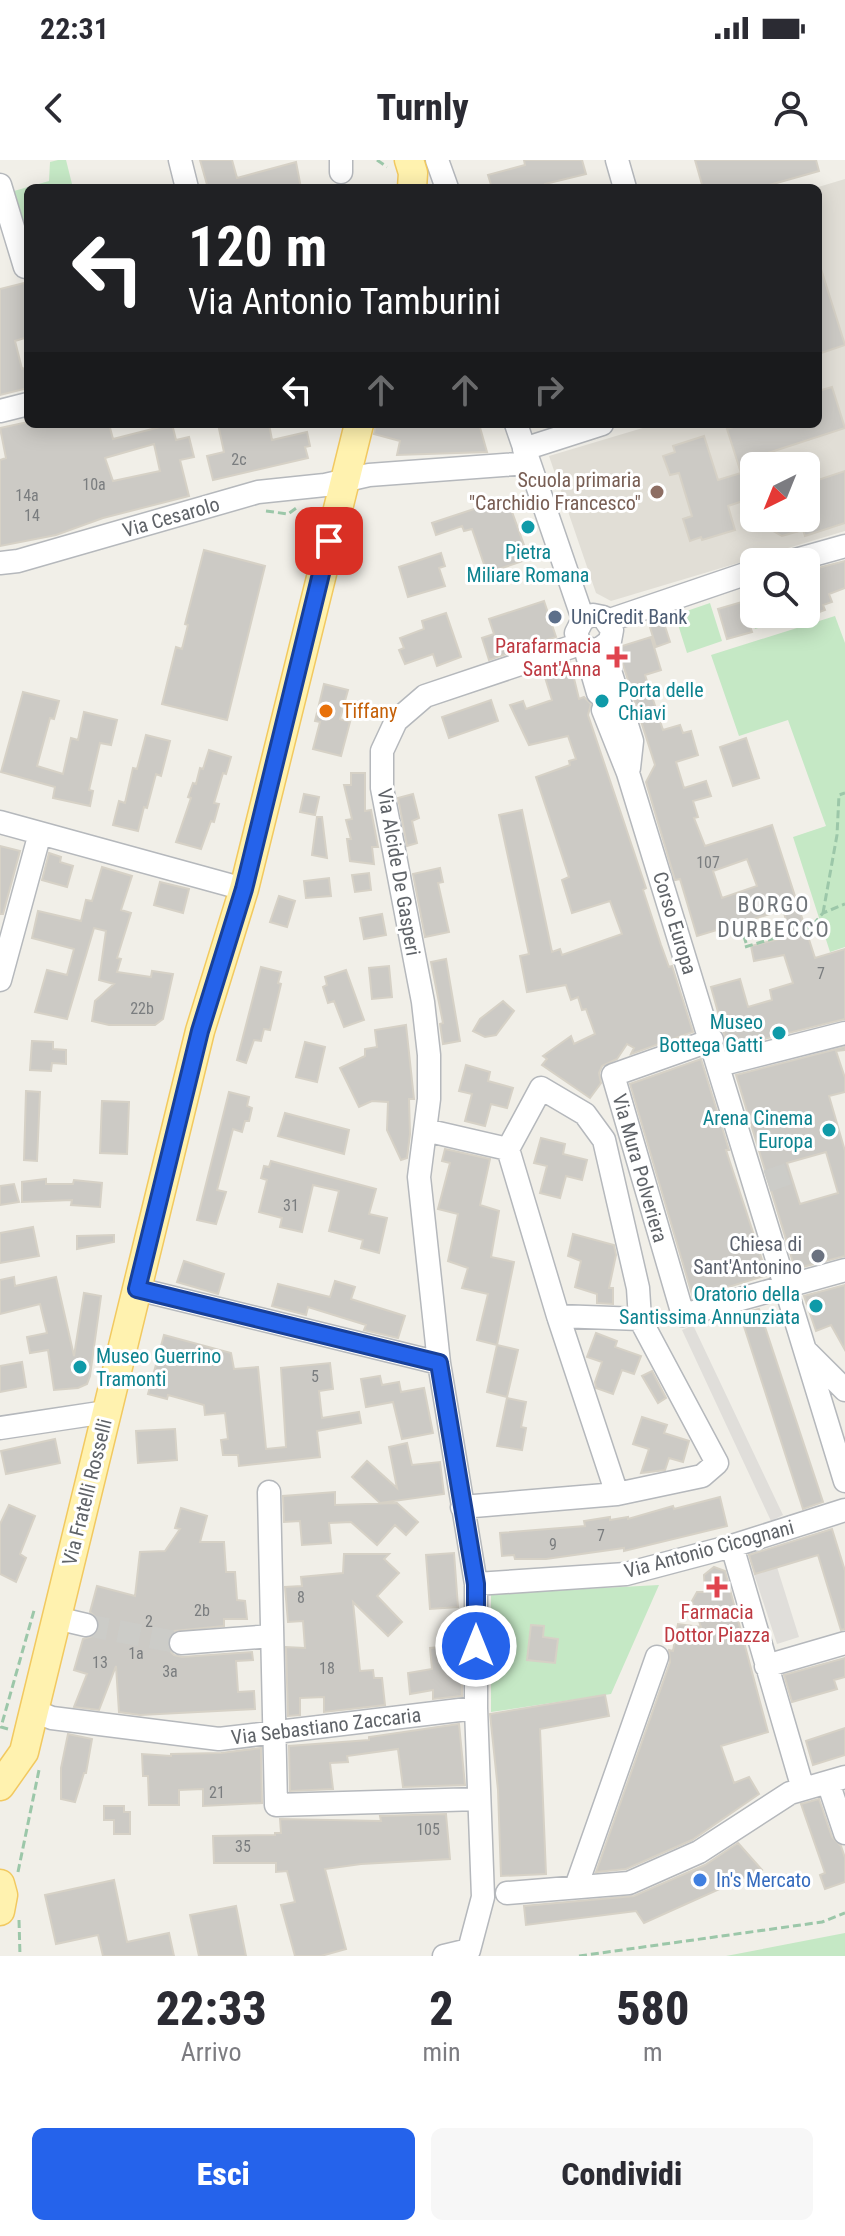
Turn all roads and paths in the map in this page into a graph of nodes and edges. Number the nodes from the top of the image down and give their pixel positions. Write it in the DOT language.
graph roads {
  1 [pos="377,160"];
  2 [pos="429,160"];
  3 [pos="437,160"];
  4 [pos="617,160"];
  5 [pos="181,162"];
  6 [pos="404,173"];
  7 [pos="186,184"];
  8 [pos="429,184"];
  9 [pos="446,184"];
  10 [pos="624,184"];
  11 [pos="0,185"];
  12 [pos="24,264"];
  13 [pos="24,405"];
  14 [pos="0,411"];
  15 [pos="358,428"];
  16 [pos="517,428"];
  17 [pos="592,428"];
  18 [pos="526,456"];
  19 [pos="345,480"];
  20 [pos="845,546"];
  21 [pos="820,553"];
  22 [pos="0,563"];
  23 [pos="740,576"];
  24 [pos="583,619"];
  25 [pos="607,621"];
  26 [pos="589,647"];
  27 [pos="845,793"];
  28 [pos="0,822"];
  29 [pos="40,833"];
  30 [pos="244,889"];
  31 [pos="845,904"];
  32 [pos="823,913"];
  33 [pos="740,924"];
  34 [pos="0,980"];
  35 [pos="845,1033"];
  36 [pos="712,1040"];
  37 [pos="719,1065"];
  38 [pos="425,1130"];
  39 [pos="508,1149"];
  40 [pos="845,1270"];
  41 [pos="784,1287"];
  42 [pos="137,1289"];
  43 [pos="558,1316"];
  44 [pos="640,1319"];
  45 [pos="804,1349"];
  46 [pos="439,1363"];
  47 [pos="845,1390"];
  48 [pos="106,1412"];
  49 [pos="0,1428"];
  50 [pos="845,1481"];
  51 [pos="269,1492"];
  52 [pos="617,1494"];
  53 [pos="462,1507"];
  54 [pos="845,1510"];
  55 [pos="732,1546"];
  56 [pos="476,1584"];
  57 [pos="56,1618"];
  58 [pos="86,1625"];
  59 [pos="272,1636"];
  60 [pos="181,1643"];
  61 [pos="845,1643"];
  62 [pos="657,1657"];
  63 [pos="766,1666"];
  64 [pos="476,1708"];
  65 [pos="32,1717"];
  66 [pos="273,1733"];
  67 [pos="0,1756"];
  68 [pos="40,1766"];
  69 [pos="836,1779"];
  70 [pos="0,1786"];
  71 [pos="803,1789"];
  72 [pos="479,1799"];
  73 [pos="845,1833"];
  74 [pos="9,1879"];
  75 [pos="576,1887"];
  76 [pos="507,1893"];
  77 [pos="10,1911"];
  78 [pos="845,1913"];
  79 [pos="20,1956"];
  80 [pos="444,1956"];
  81 [pos="579,1956"];
  1 -- 6 [label="path"];
  2 -- 8 [label="main road"];
  3 -- 9 [label="street"];
  4 -- 10 [label="street"];
  5 -- 7 [label="street"];
  11 -- 12 [label="street"];
  13 -- 14 [label="street"];
  15 -- 19 [label="main road, Via Fratelli Rosselli"];
  16 -- 18 [label="street"];
  17 -- 18 [label="street, Via Cesarolo"];
  18 -- 19 [label="street, Via Cesarolo"];
  18 -- 24 [label="street"];
  19 -- 22 [label="street, Via Cesarolo"];
  19 -- 30 [label="main road, Via Fratelli Rosselli"];
  20 -- 21 [label="street"];
  23 -- 25 [label="street"];
  24 -- 25 [label="street"];
  24 -- 26 [label="street"];
  25 -- 26 [label="street"];
  26 -- 36 [label="street, Corso Europa"];
  26 -- 38 [label="street, Via Alcide De Gasperi"];
  27 -- 32 [label="path"];
  28 -- 29 [label="street"];
  29 -- 30 [label="street"];
  29 -- 34 [label="street"];
  30 -- 42 [label="main road, Via Fratelli Rosselli"];
  31 -- 32 [label="path"];
  32 -- 33 [label="path"];
  35 -- 37 [label="street"];
  36 -- 37 [label="street, Corso Europa"];
  36 -- 41 [label="street, Via Mura Polveriera"];
  37 -- 41 [label="street, Corso Europa"];
  38 -- 39 [label="street"];
  38 -- 46 [label="street, Via Alcide De Gasperi"];
  39 -- 43 [label="street"];
  39 -- 44 [label="street"];
  40 -- 41 [label="street"];
  41 -- 45 [label="street, Corso Europa"];
  42 -- 46 [label="street"];
  42 -- 48 [label="main road, Via Fratelli Rosselli"];
  43 -- 44 [label="street"];
  43 -- 52 [label="street"];
  44 -- 52 [label="street"];
  45 -- 47 [label="street, Corso Europa"];
  45 -- 50 [label="street, Corso Europa"];
  46 -- 53 [label="street, Via Alcide De Gasperi"];
  48 -- 49 [label="street"];
  48 -- 57 [label="main road, Via Fratelli Rosselli"];
  51 -- 59 [label="street"];
  52 -- 53 [label="street"];
  53 -- 56 [label="street, Via Alcide De Gasperi"];
  54 -- 55 [label="street, Via Antonio Cicognani"];
  55 -- 56 [label="street, Via Antonio Cicognani"];
  55 -- 63 [label="street"];
  56 -- 64 [label="street, Via Alcide De Gasperi"];
  57 -- 58 [label="street"];
  57 -- 65 [label="main road, Via Fratelli Rosselli"];
  59 -- 60 [label="street"];
  59 -- 66 [label="street"];
  61 -- 63 [label="street"];
  62 -- 75 [label="street"];
  63 -- 71 [label="street"];
  64 -- 66 [label="street, Via Sebastiano Zaccaria"];
  64 -- 72 [label="street, Via Alcide De Gasperi"];
  65 -- 66 [label="street, Via Sebastiano Zaccaria"];
  65 -- 67 [label="main road"];
  65 -- 70 [label="main road, Via Fratelli Rosselli"];
  66 -- 72 [label="street"];
  68 -- 74 [label="path"];
  69 -- 71 [label="street"];
  69 -- 73 [label="street"];
  71 -- 75 [label="street"];
  72 -- 80 [label="street, Via Alcide De Gasperi"];
  74 -- 77 [label="main road"];
  75 -- 76 [label="street"];
  77 -- 79 [label="path"];
  78 -- 81 [label="path"];
}
